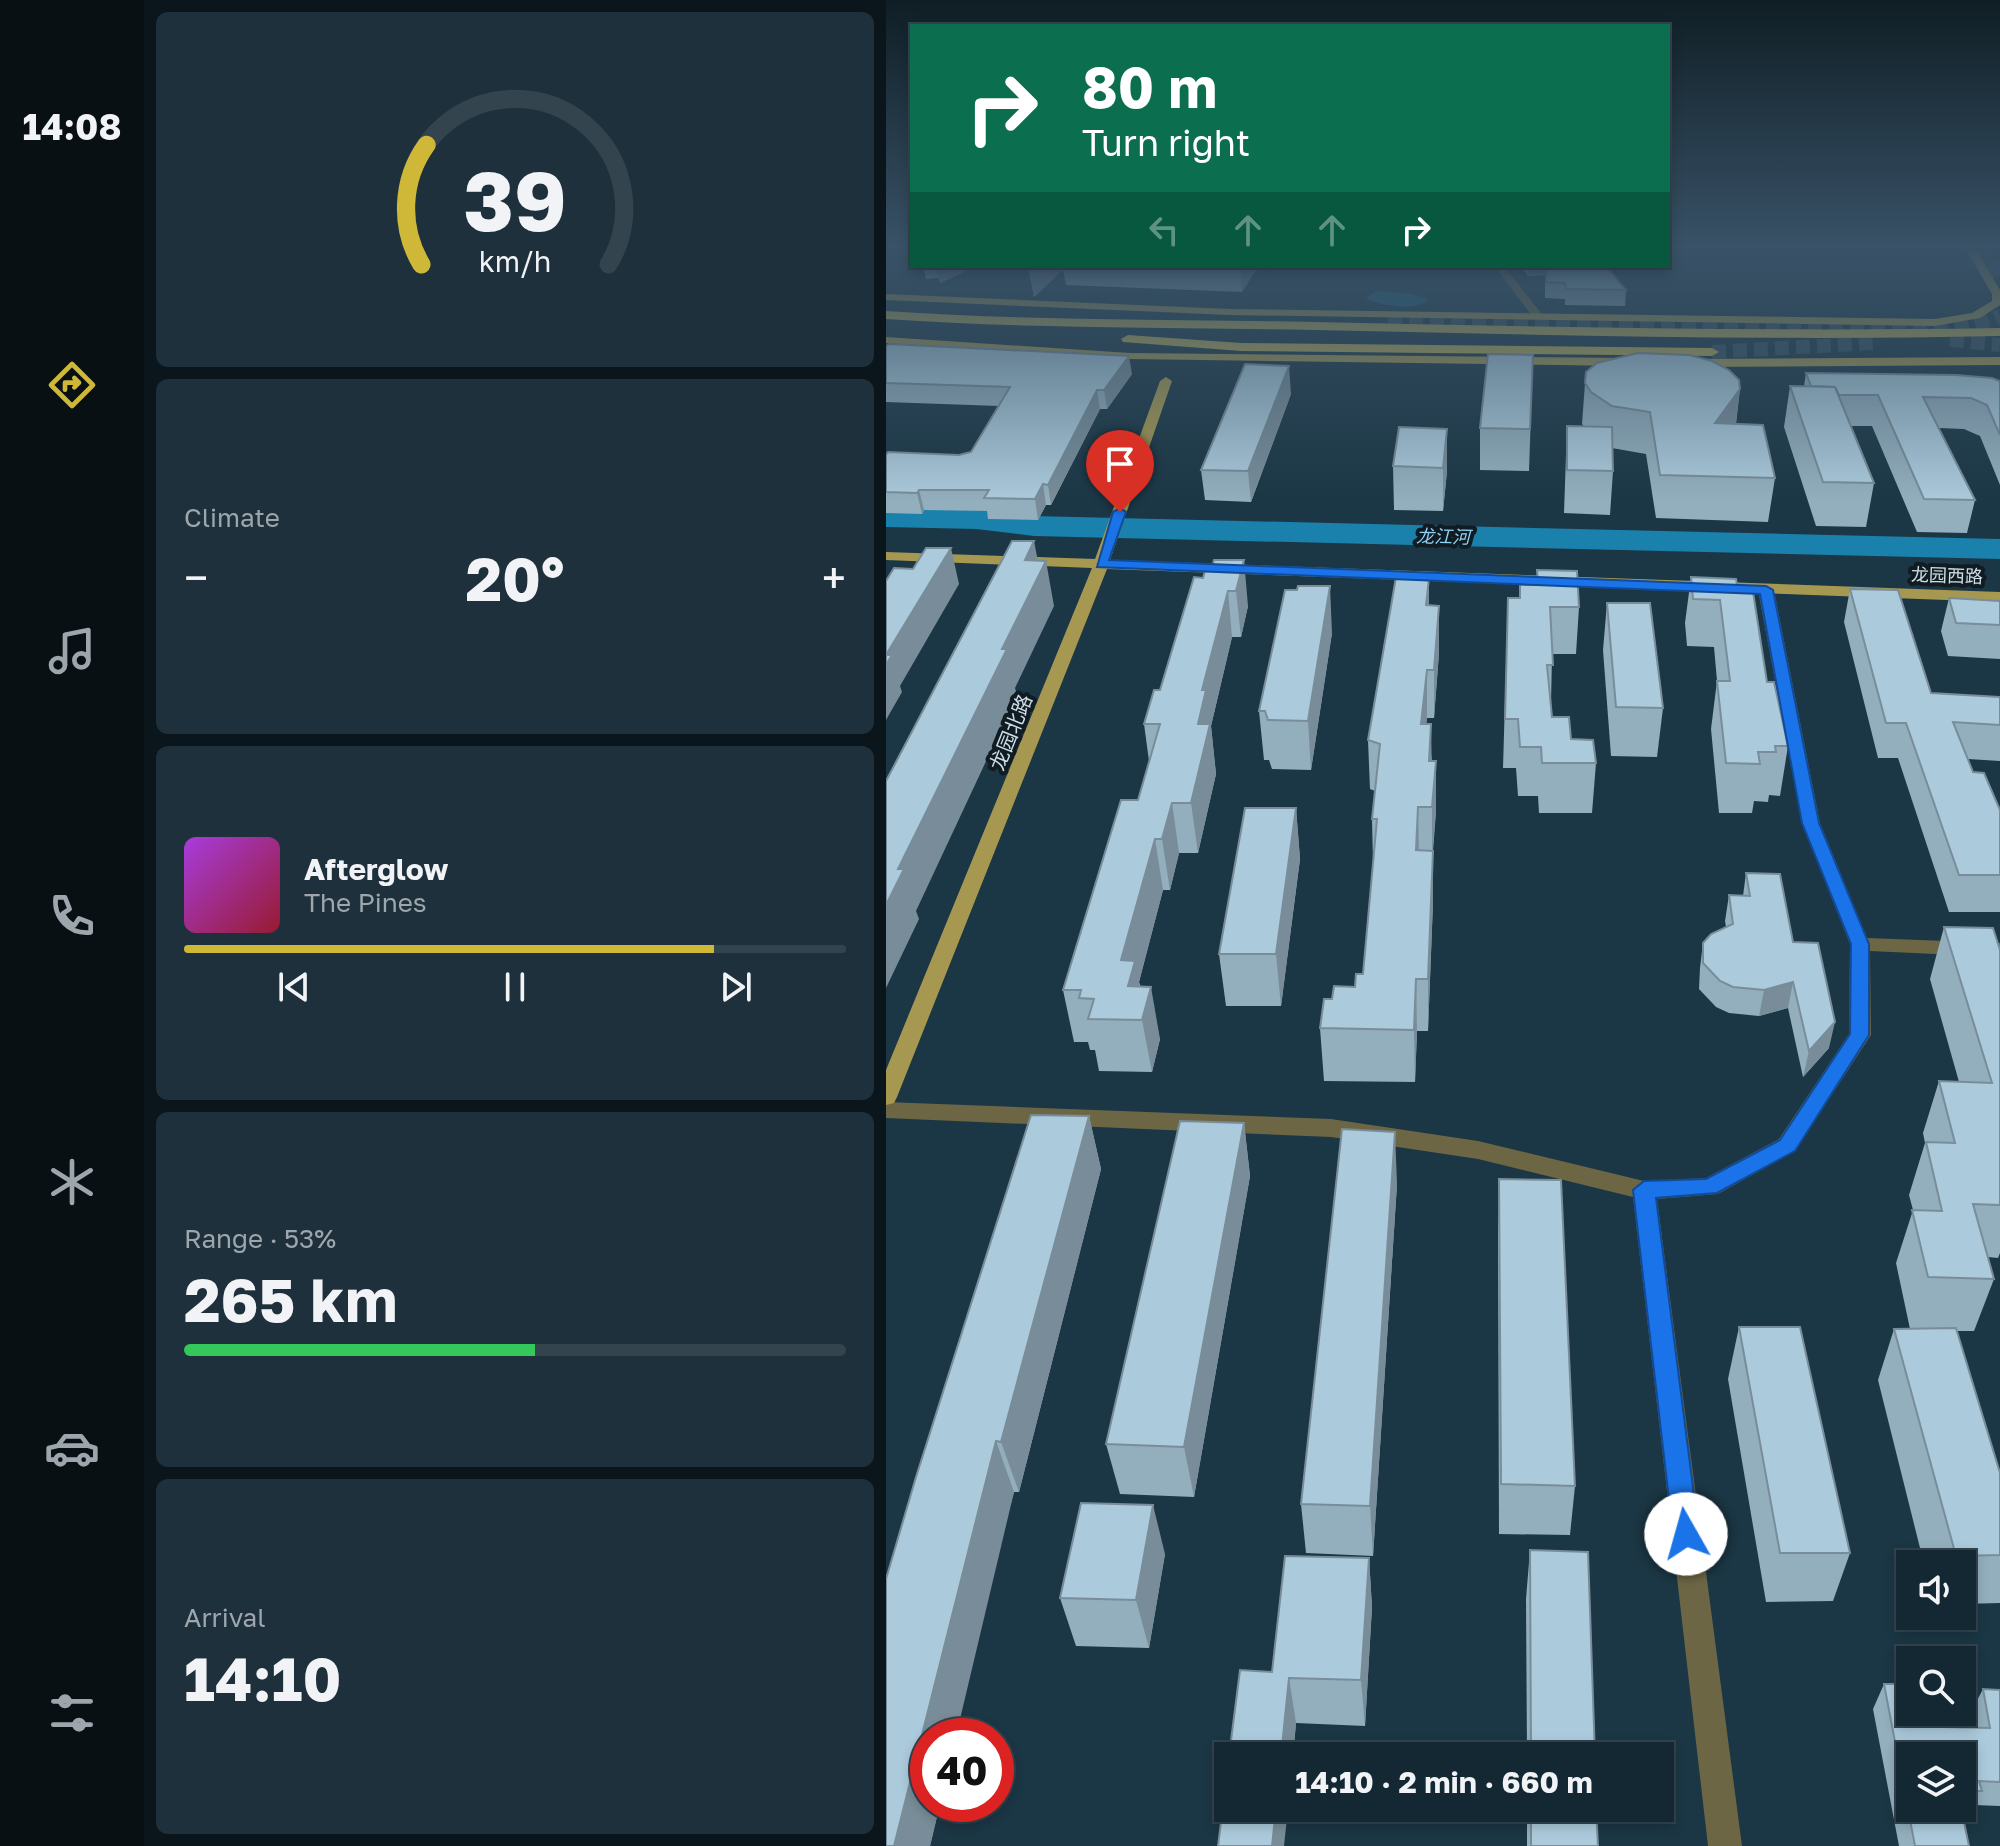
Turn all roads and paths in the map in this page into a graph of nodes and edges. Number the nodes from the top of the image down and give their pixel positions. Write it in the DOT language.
graph roads {
  1 [pos="912,330"];
  2 [pos="1522,330"];
  3 [pos="1940,330"];
  4 [pos="1951,331"];
  5 [pos="2000,332"];
  6 [pos="1128,339"];
  7 [pos="886,340"];
  8 [pos="1858,340"];
  9 [pos="2000,348"];
  10 [pos="1712,352"];
  11 [pos="1130,356"];
  12 [pos="1265,358"];
  13 [pos="2000,361"];
  14 [pos="1892,362"];
  15 [pos="1177,376"];
  16 [pos="1975,376"];
  17 [pos="886,556"];
  18 [pos="1101,564"];
  19 [pos="1766,590"];
  20 [pos="2000,597"];
  21 [pos="1860,944"];
  22 [pos="2000,950"];
  23 [pos="886,1097"];
  24 [pos="886,1110"];
  25 [pos="1644,1190"];
  26 [pos="1725,1846"];
  1 -- 6 [label="highway"];
  2 -- 8 [label="highway"];
  3 -- 4 [label="main road"];
  4 -- 5 [label="highway"];
  4 -- 8 [label="highway"];
  6 -- 8 [label="highway"];
  6 -- 10 [label="highway"];
  7 -- 11 [label="main road"];
  8 -- 9 [label="highway"];
  11 -- 12 [label="main road"];
  11 -- 15 [label="main road"];
  12 -- 14 [label="main road"];
  12 -- 15 [label="main road"];
  13 -- 14 [label="main road"];
  14 -- 16 [label="main road"];
  15 -- 18 [label="main road, 龙园北路"];
  17 -- 18 [label="main road, 龙园西路"];
  18 -- 19 [label="main road, 龙园西路"];
  18 -- 23 [label="main road, 龙园北路"];
  19 -- 20 [label="main road, 龙园西路"];
  19 -- 21 [label="street"];
  21 -- 22 [label="street"];
  21 -- 25 [label="street"];
  24 -- 25 [label="street"];
  25 -- 26 [label="street"];
}
